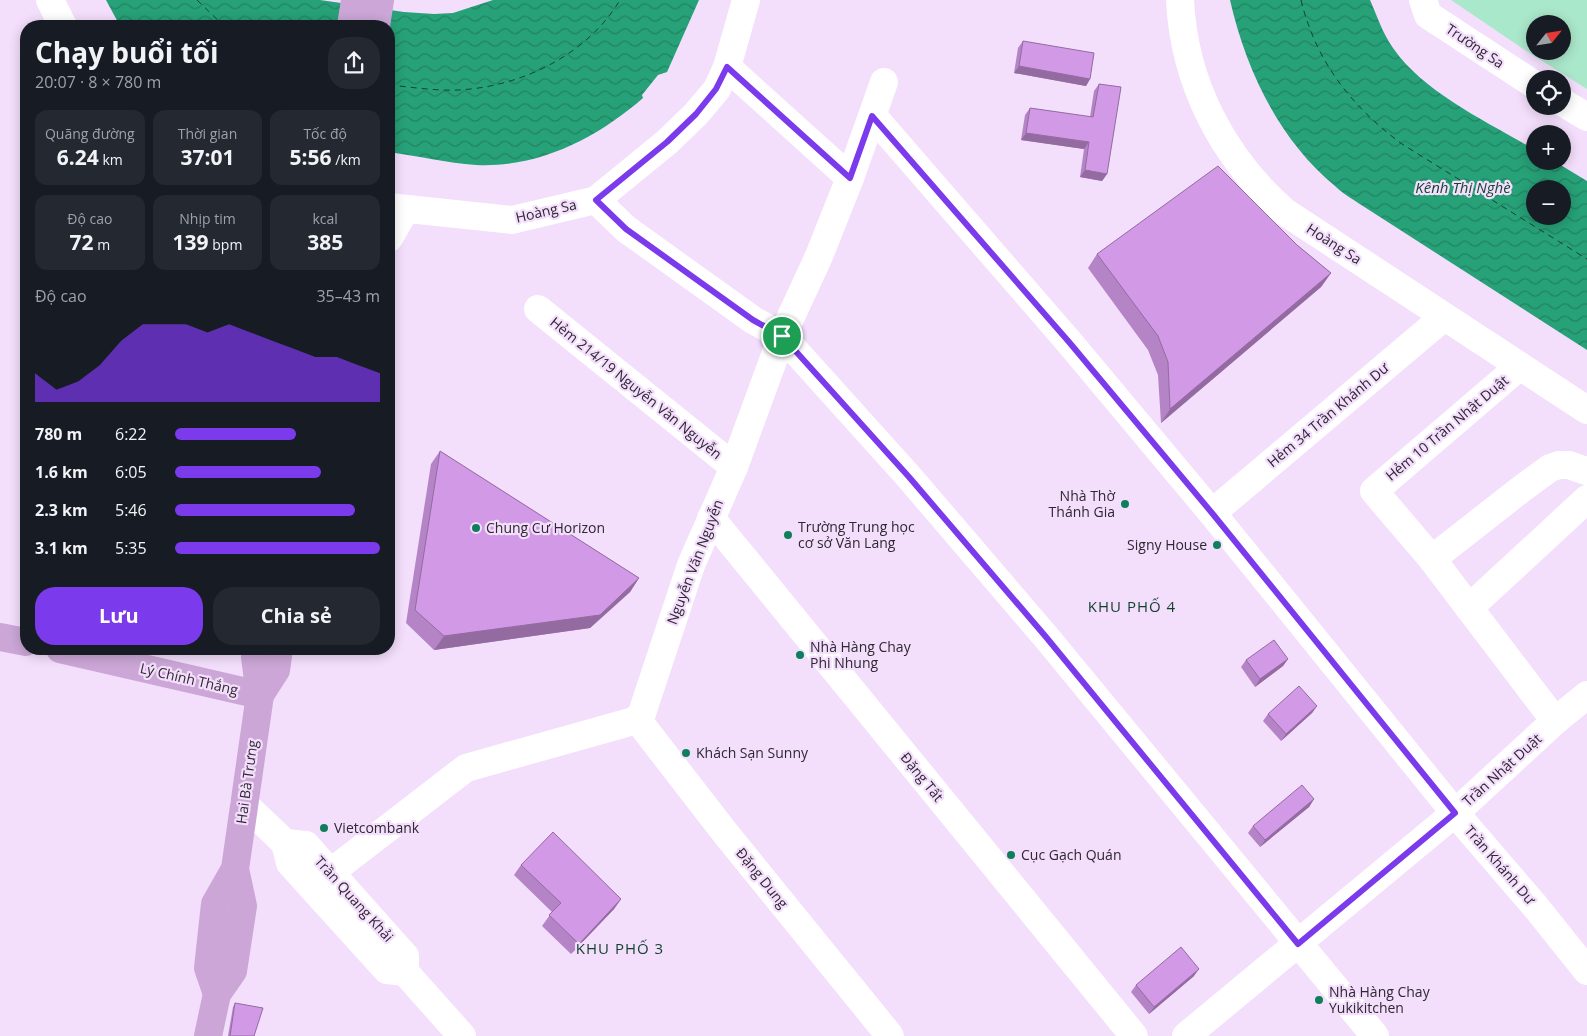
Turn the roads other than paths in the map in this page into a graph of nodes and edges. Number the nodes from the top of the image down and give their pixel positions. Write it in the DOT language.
graph roads {
  1 [pos="50,0"];
  2 [pos="355,0"];
  3 [pos="380,0"];
  4 [pos="746,0"];
  5 [pos="1180,0"];
  6 [pos="1423,0"];
  7 [pos="60,20"];
  8 [pos="352,20"];
  9 [pos="377,20"];
  10 [pos="727,67"];
  11 [pos="1526,79"];
  12 [pos="884,82"];
  13 [pos="1571,107"];
  14 [pos="872,116"];
  15 [pos="1587,117"];
  16 [pos="850,178"];
  17 [pos="596,200"];
  18 [pos="397,209"];
  19 [pos="538,309"];
  20 [pos="1444,317"];
  21 [pos="782,336"];
  22 [pos="1520,366"];
  23 [pos="1587,410"];
  24 [pos="734,466"];
  25 [pos="1587,472"];
  26 [pos="1587,498"];
  27 [pos="1212,513"];
  28 [pos="711,518"];
  29 [pos="1432,559"];
  30 [pos="1469,608"];
  31 [pos="0,637"];
  32 [pos="20,641"];
  33 [pos="86,655"];
  34 [pos="255,655"];
  35 [pos="278,655"];
  36 [pos="260,695"];
  37 [pos="1587,695"];
  38 [pos="637,719"];
  39 [pos="1555,721"];
  40 [pos="244,804"];
  41 [pos="1455,813"];
  42 [pos="284,843"];
  43 [pos="330,872"];
  44 [pos="1298,944"];
  45 [pos="1587,971"];
  46 [pos="405,972"];
  47 [pos="208,1036"];
  48 [pos="462,1036"];
  49 [pos="890,1036"];
  50 [pos="1134,1036"];
  51 [pos="1186,1036"];
  52 [pos="1375,1036"];
  1 -- 7 [label="street"];
  2 -- 8 [label="main road"];
  3 -- 9 [label="main road"];
  4 -- 10 [label="street, Hoàng Sa"];
  5 -- 20 [label="street, Hoàng Sa"];
  6 -- 11 [label="street, Trường Sa"];
  10 -- 16 [label="street"];
  10 -- 17 [label="street, Hoàng Sa"];
  12 -- 14 [label="street, Nguyễn Văn Nguyễn"];
  13 -- 15 [label="street"];
  14 -- 16 [label="street, Nguyễn Văn Nguyễn"];
  14 -- 27 [label="street, Trần Khánh Dư"];
  16 -- 21 [label="street, Nguyễn Văn Nguyễn"];
  17 -- 18 [label="street, Hoàng Sa"];
  17 -- 21 [label="street"];
  19 -- 24 [label="street, Hẻm 214/19 Nguyễn Văn Nguyễn"];
  20 -- 22 [label="street, Hoàng Sa"];
  20 -- 27 [label="street, Hẻm 34 Trần Khánh Dư"];
  21 -- 24 [label="street, Nguyễn Văn Nguyễn"];
  21 -- 44 [label="street"];
  22 -- 23 [label="street, Hoàng Sa"];
  22 -- 29 [label="street, Hẻm 10 Trần Nhật Duật"];
  24 -- 28 [label="street, Nguyễn Văn Nguyễn"];
  25 -- 29 [label="street"];
  26 -- 30 [label="street"];
  27 -- 41 [label="street, Trần Khánh Dư"];
  28 -- 38 [label="street, Nguyễn Văn Nguyễn"];
  28 -- 50 [label="street, Ðặng Tất"];
  29 -- 30 [label="street, Hẻm 10 Trần Nhật Duật"];
  30 -- 39 [label="street, Hẻm 10 Trần Nhật Duật"];
  31 -- 32 [label="main road"];
  33 -- 36 [label="main road, Lý Chính Thắng"];
  34 -- 36 [label="main road, Hai Bà Trưng"];
  35 -- 36 [label="main road, Hai Bà Trưng"];
  36 -- 40 [label="main road, Hai Bà Trưng"];
  37 -- 39 [label="street, Trần Nhật Duật"];
  38 -- 43 [label="street"];
  38 -- 49 [label="street, Đặng Dung"];
  39 -- 41 [label="street, Trần Nhật Duật"];
  40 -- 42 [label="street, Trần Quang Khải"];
  40 -- 47 [label="main road, Hai Bà Trưng"];
  41 -- 44 [label="street, Trần Nhật Duật"];
  41 -- 45 [label="street, Trần Khánh Dư"];
  42 -- 43 [label="street, Trần Quang Khải"];
  42 -- 46 [label="street, Trần Quang Khải"];
  43 -- 46 [label="street, Trần Quang Khải"];
  44 -- 51 [label="street, Trần Nhật Duật"];
  44 -- 52 [label="street"];
  46 -- 48 [label="street, Trần Quang Khải"];
}
